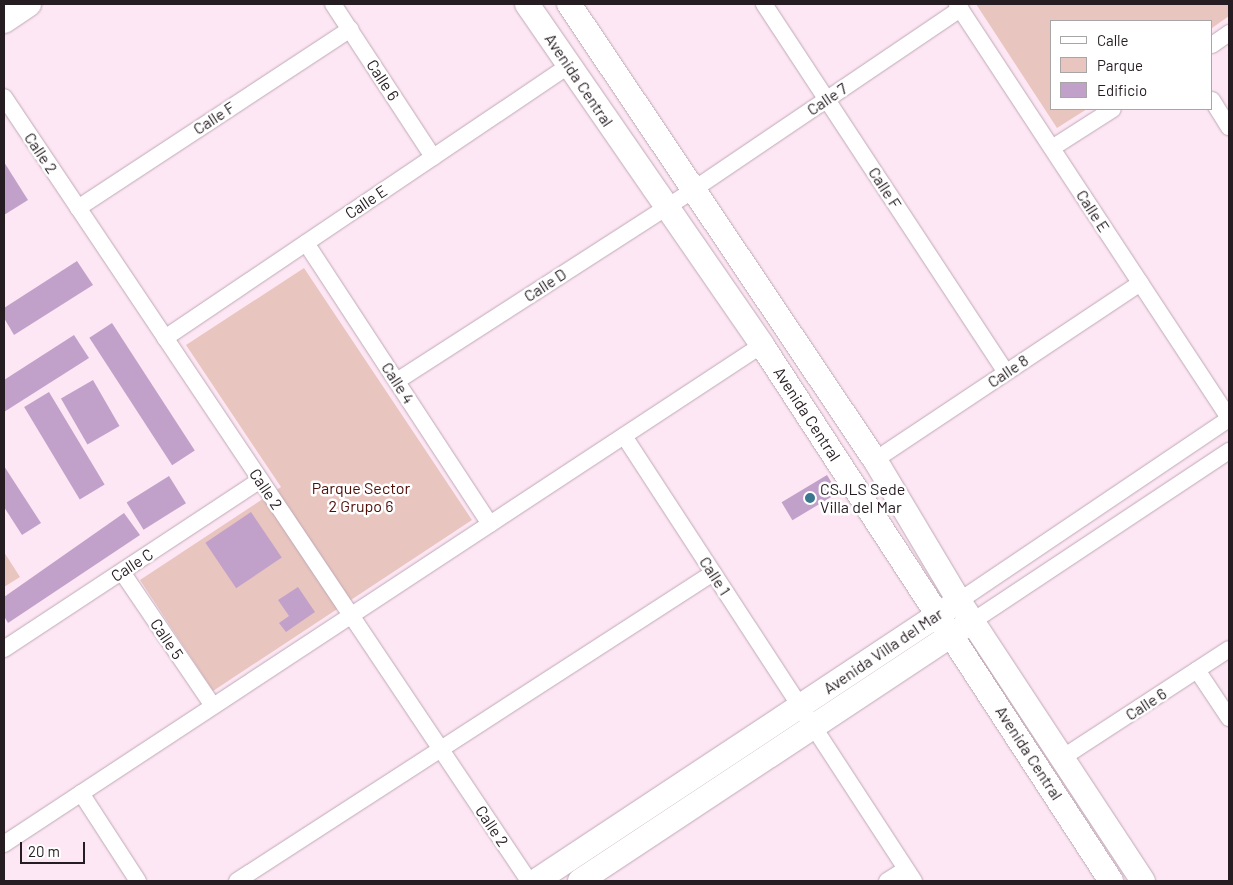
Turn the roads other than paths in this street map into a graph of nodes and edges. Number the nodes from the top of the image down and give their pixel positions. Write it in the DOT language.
graph roads {
  1 [pos="28,4"];
  2 [pos="333,4"];
  3 [pos="527,4"];
  4 [pos="569,4"];
  5 [pos="764,4"];
  6 [pos="959,6"];
  7 [pos="4,20"];
  8 [pos="350,29"];
  9 [pos="1229,34"];
  10 [pos="1213,44"];
  11 [pos="568,66"];
  12 [pos="4,98"];
  13 [pos="827,99"];
  14 [pos="1213,102"];
  15 [pos="1111,110"];
  16 [pos="1229,127"];
  17 [pos="1052,148"];
  18 [pos="433,157"];
  19 [pos="693,190"];
  20 [pos="666,207"];
  21 [pos="78,208"];
  22 [pos="306,243"];
  23 [pos="1140,283"];
  24 [pos="165,338"];
  25 [pos="762,345"];
  26 [pos="1006,372"];
  27 [pos="397,381"];
  28 [pos="1229,418"];
  29 [pos="624,436"];
  30 [pos="1229,451"];
  31 [pos="875,460"];
  32 [pos="260,480"];
  33 [pos="490,524"];
  34 [pos="122,572"];
  35 [pos="713,573"];
  36 [pos="959,601"];
  37 [pos="938,615"];
  38 [pos="351,616"];
  39 [pos="973,621"];
  40 [pos="952,635"];
  41 [pos="4,649"];
  42 [pos="1229,649"];
  43 [pos="1197,670"];
  44 [pos="213,706"];
  45 [pos="806,717"];
  46 [pos="1229,718"];
  47 [pos="440,750"];
  48 [pos="1062,758"];
  49 [pos="80,793"];
  50 [pos="4,844"];
  51 [pos="910,875"];
  52 [pos="138,881"];
  53 [pos="237,881"];
  54 [pos="529,881"];
  55 [pos="536,881"];
  56 [pos="580,881"];
  57 [pos="887,881"];
  58 [pos="1112,881"];
  59 [pos="1143,881"];
  1 -- 7 [label="main road"];
  2 -- 8 [label="street, Calle 6"];
  3 -- 11 [label="street, Avenida Central"];
  4 -- 19 [label="street, Avenida Central"];
  5 -- 13 [label="street, Calle F"];
  6 -- 13 [label="street, Calle 7"];
  6 -- 17 [label="street, Calle E"];
  8 -- 18 [label="street, Calle 6"];
  8 -- 21 [label="street, Calle F"];
  9 -- 10 [label="street"];
  11 -- 18 [label="street, Calle E"];
  11 -- 20 [label="street, Avenida Central"];
  12 -- 21 [label="street, Calle 2"];
  13 -- 19 [label="street, Calle 7"];
  13 -- 26 [label="street, Calle F"];
  14 -- 16 [label="street"];
  15 -- 17 [label="street"];
  17 -- 23 [label="street, Calle E"];
  18 -- 22 [label="street, Calle E"];
  19 -- 20 [label="street, Calle D"];
  19 -- 31 [label="street, Avenida Central"];
  20 -- 25 [label="street, Avenida Central"];
  20 -- 27 [label="street, Calle D"];
  21 -- 24 [label="street, Calle 2"];
  22 -- 24 [label="street, Calle E"];
  22 -- 27 [label="street, Calle 4"];
  23 -- 26 [label="street, Calle 8"];
  23 -- 28 [label="street, Calle E"];
  24 -- 32 [label="street, Calle 2"];
  25 -- 29 [label="street"];
  25 -- 37 [label="street, Avenida Central"];
  26 -- 31 [label="street, Calle 8"];
  27 -- 33 [label="street, Calle 4"];
  28 -- 36 [label="street, Avenida Villa del Mar"];
  29 -- 33 [label="street"];
  29 -- 35 [label="street, Calle 1"];
  30 -- 39 [label="street, Avenida Villa del Mar"];
  31 -- 36 [label="street, Avenida Central"];
  32 -- 34 [label="street, Calle C"];
  32 -- 38 [label="street, Calle 2"];
  33 -- 38 [label="street"];
  34 -- 41 [label="street, Calle C"];
  34 -- 44 [label="street, Calle 5"];
  35 -- 45 [label="street, Calle 1"];
  35 -- 47 [label="street"];
  36 -- 37 [label="street, Avenida Villa del Mar"];
  36 -- 39 [label="street, Avenida Central"];
  37 -- 40 [label="street, Avenida Central"];
  37 -- 45 [label="street, Avenida Villa del Mar"];
  38 -- 44 [label="street"];
  38 -- 47 [label="street, Calle 2"];
  39 -- 40 [label="street, Avenida Villa del Mar"];
  39 -- 48 [label="street, Avenida Central"];
  40 -- 45 [label="street, Avenida Villa del Mar"];
  40 -- 58 [label="street, Avenida Central"];
  42 -- 43 [label="street, Calle 6"];
  43 -- 46 [label="street"];
  43 -- 48 [label="street, Calle 6"];
  44 -- 49 [label="street"];
  45 -- 51 [label="street"];
  45 -- 55 [label="street, Avenida Villa del Mar"];
  45 -- 56 [label="street, Avenida Villa del Mar"];
  47 -- 53 [label="street"];
  47 -- 54 [label="street, Calle 2"];
  48 -- 59 [label="street, Avenida Central"];
  49 -- 50 [label="street"];
  49 -- 52 [label="street"];
  51 -- 57 [label="street"];
}
